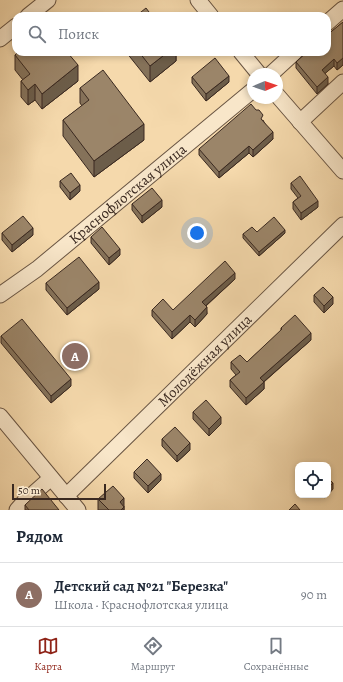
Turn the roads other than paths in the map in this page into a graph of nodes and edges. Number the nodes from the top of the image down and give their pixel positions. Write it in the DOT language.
graph roads {
  1 [pos="48,0"];
  2 [pos="198,0"];
  3 [pos="343,9"];
  4 [pos="33,12"];
  5 [pos="208,12"];
  6 [pos="331,20"];
  7 [pos="12,29"];
  8 [pos="0,39"];
  9 [pos="244,56"];
  10 [pos="291,56"];
  11 [pos="254,68"];
  12 [pos="278,68"];
  13 [pos="343,82"];
  14 [pos="247,95"];
  15 [pos="283,102"];
  16 [pos="300,122"];
  17 [pos="343,171"];
  18 [pos="343,225"];
  19 [pos="0,295"];
  20 [pos="0,416"];
  21 [pos="51,478"];
  22 [pos="66,496"];
  23 [pos="17,510"];
  24 [pos="78,510"];
  1 -- 4 [label="street"];
  2 -- 5 [label="street"];
  3 -- 6 [label="street"];
  7 -- 8 [label="street"];
  9 -- 11 [label="street"];
  10 -- 12 [label="street"];
  13 -- 16 [label="street"];
  14 -- 19 [label="street, Краснофлотская улица"];
  15 -- 16 [label="street"];
  16 -- 17 [label="street"];
  18 -- 22 [label="street, Молодёжная улица"];
  20 -- 21 [label="street"];
  21 -- 22 [label="street"];
  21 -- 23 [label="street"];
  22 -- 24 [label="street"];
}
